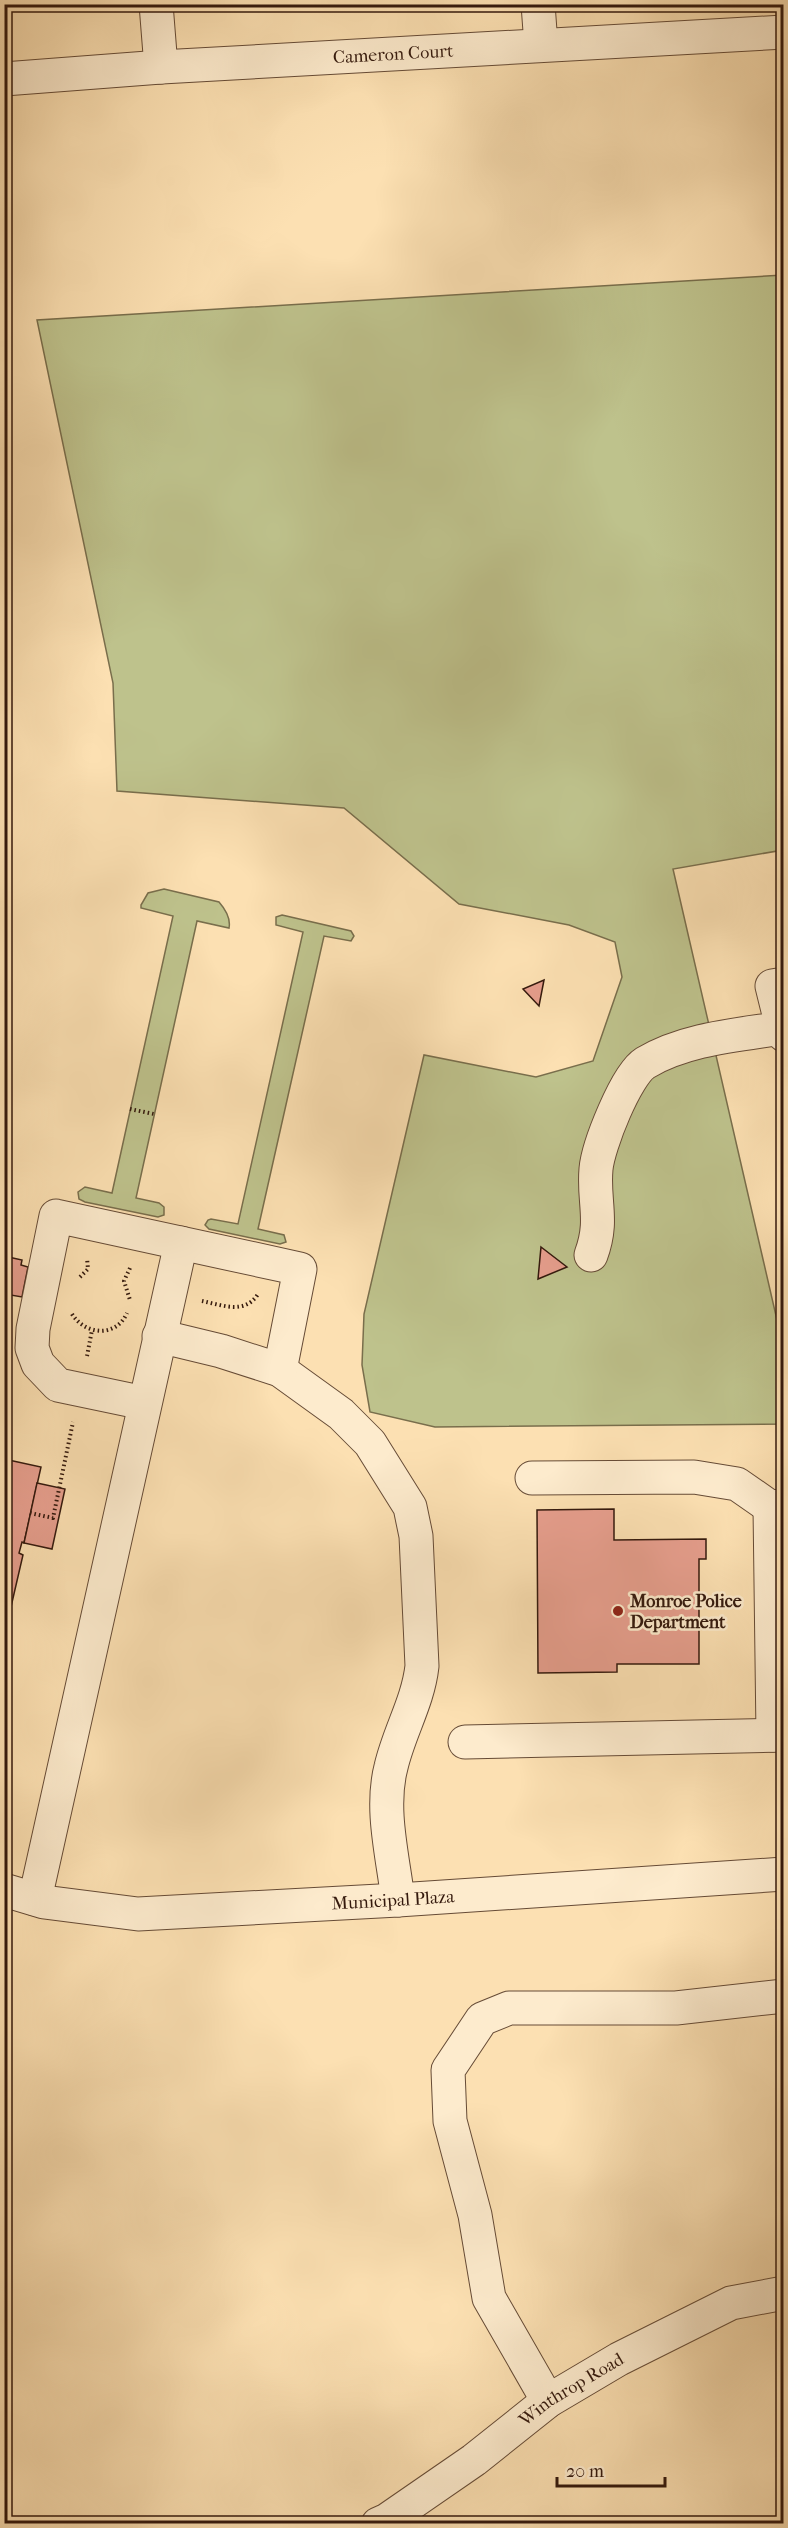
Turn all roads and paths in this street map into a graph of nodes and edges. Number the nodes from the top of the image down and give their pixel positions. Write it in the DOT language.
graph roads {
  1 [pos="156,4"];
  2 [pos="538,4"];
  3 [pos="783,32"];
  4 [pos="541,45"];
  5 [pos="161,67"];
  6 [pos="4,79"];
  7 [pos="783,984"];
  8 [pos="783,1032"];
  9 [pos="130,1109"];
  10 [pos="154,1114"];
  11 [pos="71,1220"];
  12 [pos="149,1237"];
  13 [pos="180,1243"];
  14 [pos="591,1255"];
  15 [pos="78,1279"];
  16 [pos="69,1306"];
  17 [pos="92,1330"];
  18 [pos="159,1336"];
  19 [pos="280,1370"];
  20 [pos="80,1389"];
  21 [pos="144,1403"];
  22 [pos="532,1479"];
  23 [pos="777,1507"];
  24 [pos="30,1513"];
  25 [pos="778,1735"];
  26 [pos="465,1742"];
  27 [pos="783,1874"];
  28 [pos="4,1890"];
  29 [pos="35,1899"];
  30 [pos="398,1900"];
  31 [pos="783,1996"];
  32 [pos="783,2293"];
  33 [pos="548,2401"];
  34 [pos="378,2523"];
  1 -- 5 [label="street"];
  2 -- 4 [label="street"];
  3 -- 4 [label="street, Cameron Court"];
  4 -- 5 [label="street, Cameron Court"];
  5 -- 6 [label="street, Cameron Court"];
  7 -- 8 [label="street"];
  8 -- 14 [label="street"];
  9 -- 10 [label="path"];
  11 -- 12 [label="street"];
  11 -- 15 [label="path"];
  11 -- 20 [label="street"];
  12 -- 13 [label="street"];
  12 -- 17 [label="path"];
  13 -- 18 [label="street"];
  13 -- 19 [label="street"];
  16 -- 17 [label="path"];
  17 -- 20 [label="path"];
  18 -- 19 [label="street"];
  18 -- 21 [label="street"];
  19 -- 30 [label="street"];
  20 -- 21 [label="street"];
  20 -- 24 [label="path"];
  21 -- 29 [label="street"];
  22 -- 23 [label="street"];
  23 -- 25 [label="street"];
  25 -- 26 [label="street"];
  27 -- 30 [label="street, Municipal Plaza"];
  28 -- 29 [label="street, Municipal Plaza"];
  29 -- 30 [label="street, Municipal Plaza"];
  31 -- 33 [label="street"];
  32 -- 33 [label="street, Winthrop Road"];
  33 -- 34 [label="street, Winthrop Road"];
}
